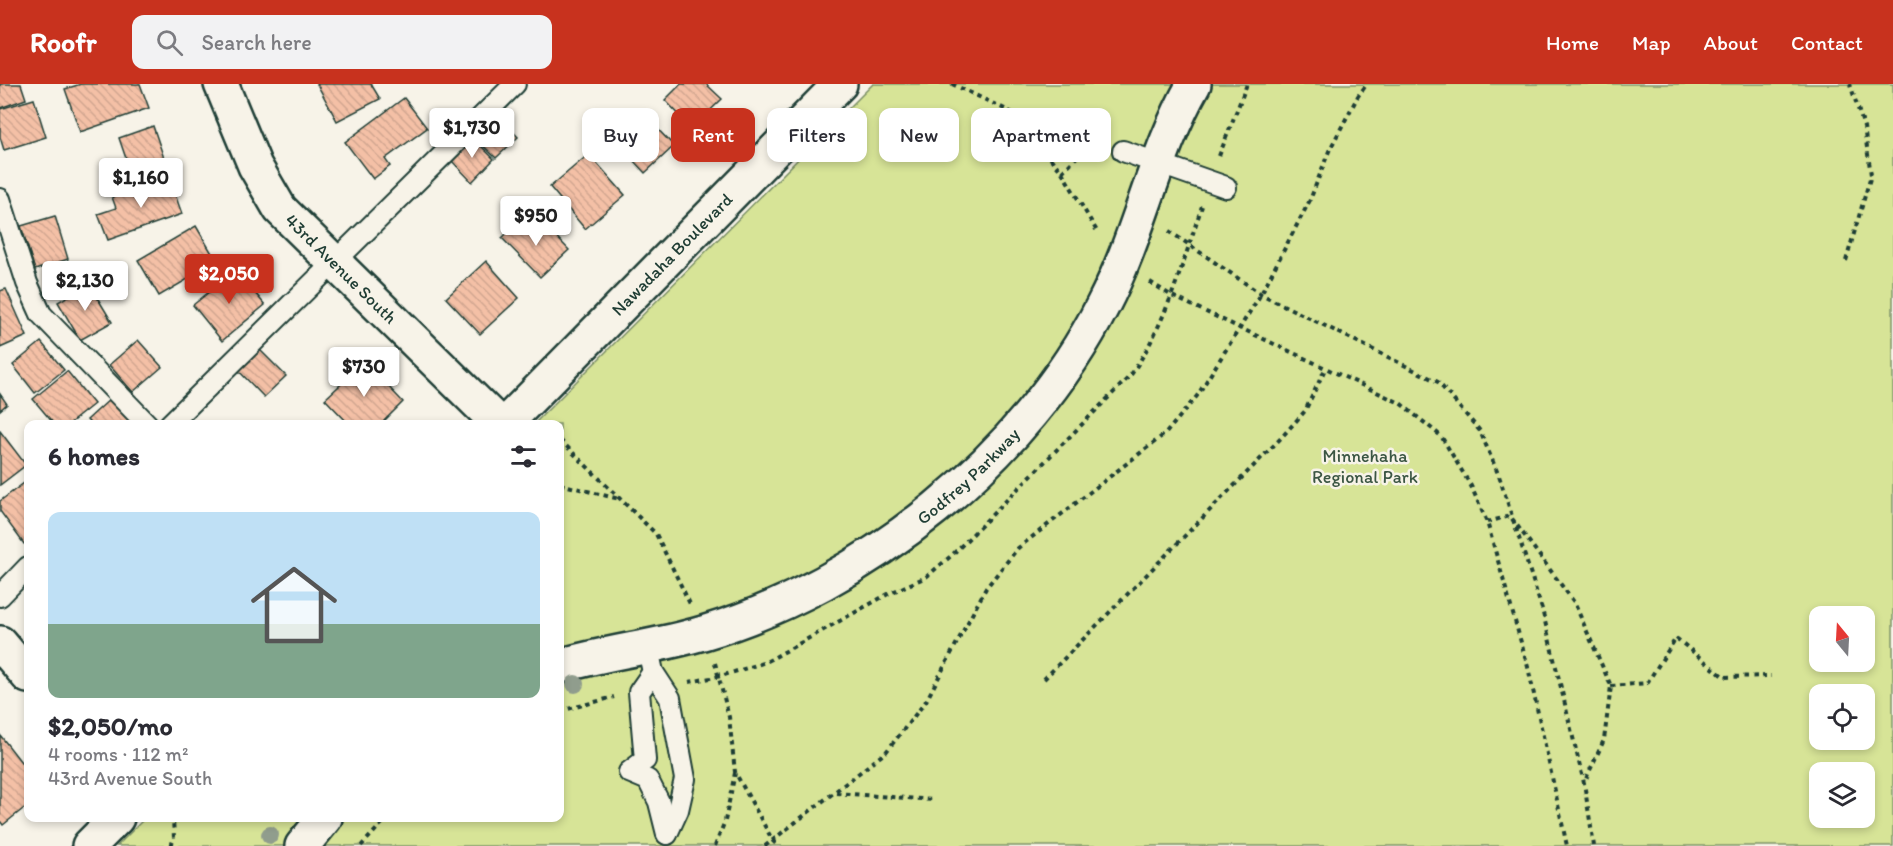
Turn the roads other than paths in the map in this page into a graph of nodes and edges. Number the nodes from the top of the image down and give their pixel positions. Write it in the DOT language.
graph roads {
  1 [pos="221,84"];
  2 [pos="514,84"];
  3 [pos="840,84"];
  4 [pos="1194,84"];
  5 [pos="1123,151"];
  6 [pos="1158,165"];
  7 [pos="1226,187"];
  8 [pos="0,199"];
  9 [pos="337,262"];
  10 [pos="143,420"];
  11 [pos="174,420"];
  12 [pos="495,420"];
  13 [pos="509,420"];
  14 [pos="24,571"];
  15 [pos="0,596"];
  16 [pos="0,643"];
  17 [pos="650,658"];
  18 [pos="564,666"];
  19 [pos="24,671"];
  20 [pos="113,822"];
  21 [pos="322,822"];
  22 [pos="88,846"];
  23 [pos="303,846"];
  1 -- 9 [label="street, 43rd Avenue South"];
  2 -- 9 [label="lane"];
  3 -- 13 [label="street, Nawadaha Boulevard"];
  4 -- 6 [label="street, Godfrey Parkway"];
  5 -- 6 [label="lane"];
  6 -- 7 [label="lane"];
  6 -- 17 [label="street, Godfrey Parkway"];
  8 -- 10 [label="lane"];
  9 -- 11 [label="lane"];
  9 -- 12 [label="street, 43rd Avenue South"];
  14 -- 15 [label="lane"];
  16 -- 19 [label="street"];
  17 -- 17 [label="lane"];
  17 -- 18 [label="street, Godfrey Parkway"];
  20 -- 22 [label="street"];
  21 -- 23 [label="street"];
}
